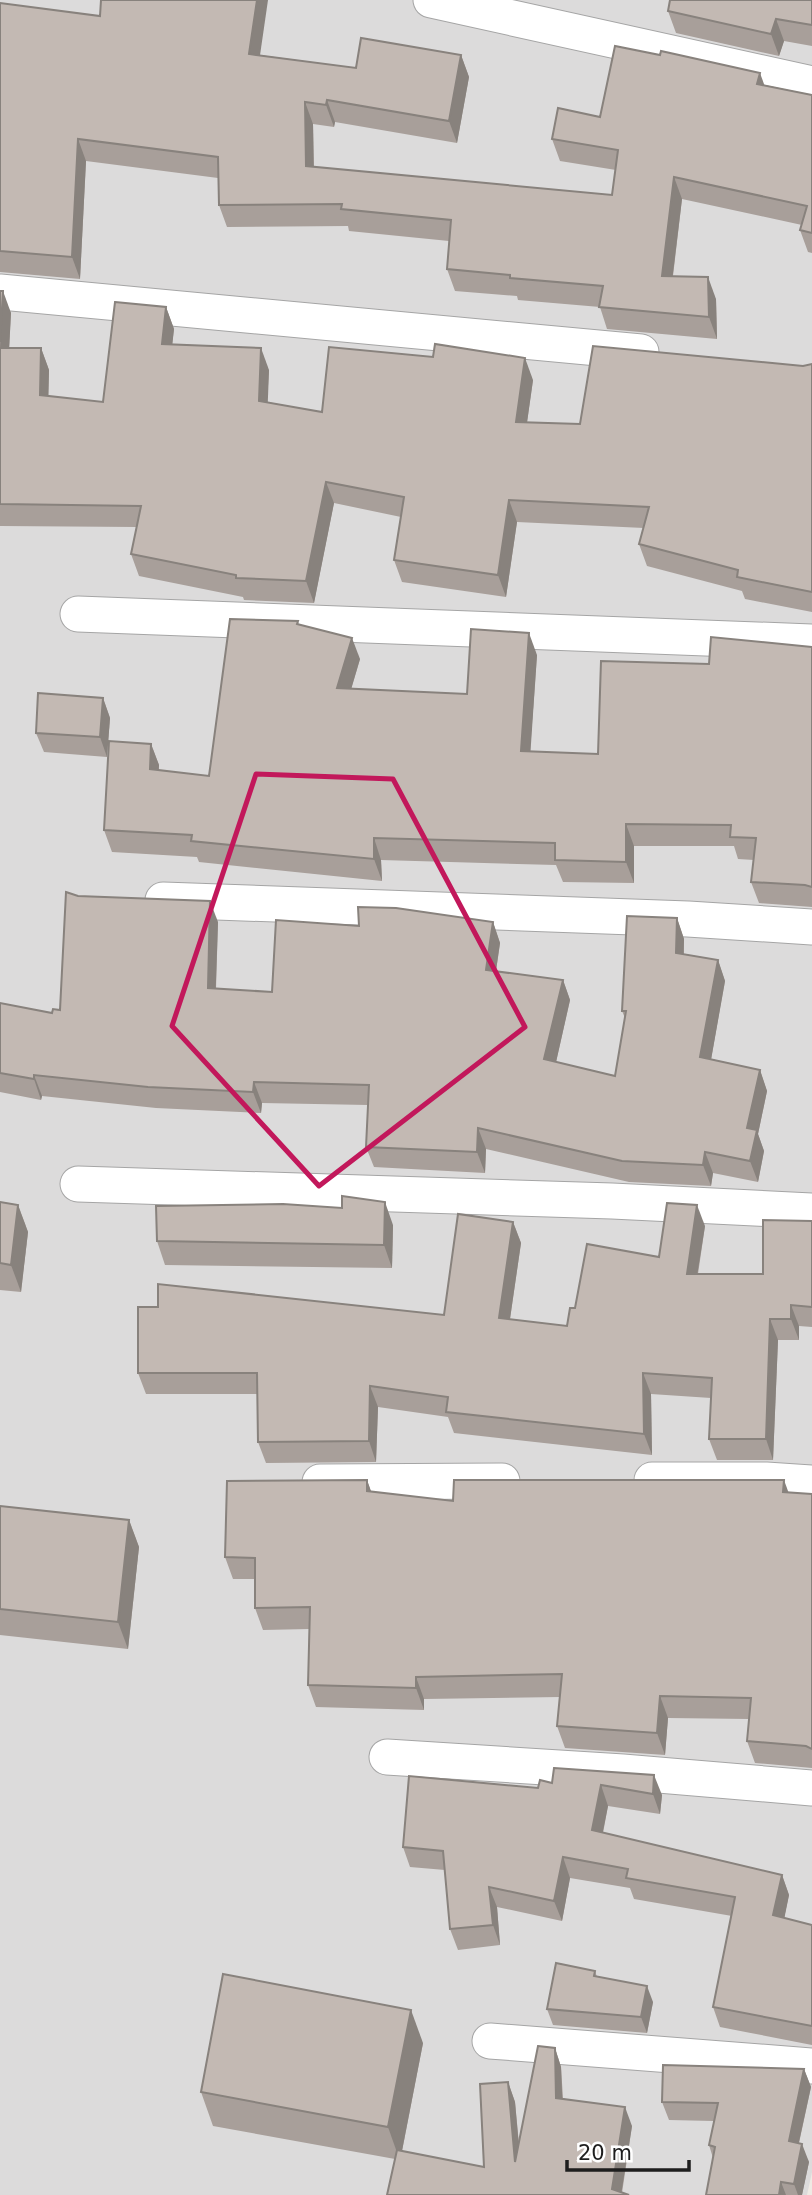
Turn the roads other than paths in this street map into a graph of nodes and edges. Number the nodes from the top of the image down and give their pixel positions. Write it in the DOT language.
graph roads {
  1 [pos="432,0"];
  2 [pos="812,84"];
  3 [pos="0,292"];
  4 [pos="667,354"];
  5 [pos="78,614"];
  6 [pos="812,642"];
  7 [pos="128,899"];
  8 [pos="812,927"];
  9 [pos="78,1184"];
  10 [pos="812,1211"];
  11 [pos="539,1480"];
  12 [pos="620,1480"];
  13 [pos="288,1482"];
  14 [pos="812,1483"];
  15 [pos="387,1757"];
  16 [pos="812,1788"];
  17 [pos="490,2041"];
  18 [pos="812,2066"];
  1 -- 2 [label="street"];
  3 -- 4 [label="street"];
  5 -- 6 [label="street"];
  7 -- 8 [label="street"];
  9 -- 10 [label="street"];
  11 -- 13 [label="street"];
  12 -- 14 [label="street"];
  15 -- 16 [label="street"];
  17 -- 18 [label="street"];
}
